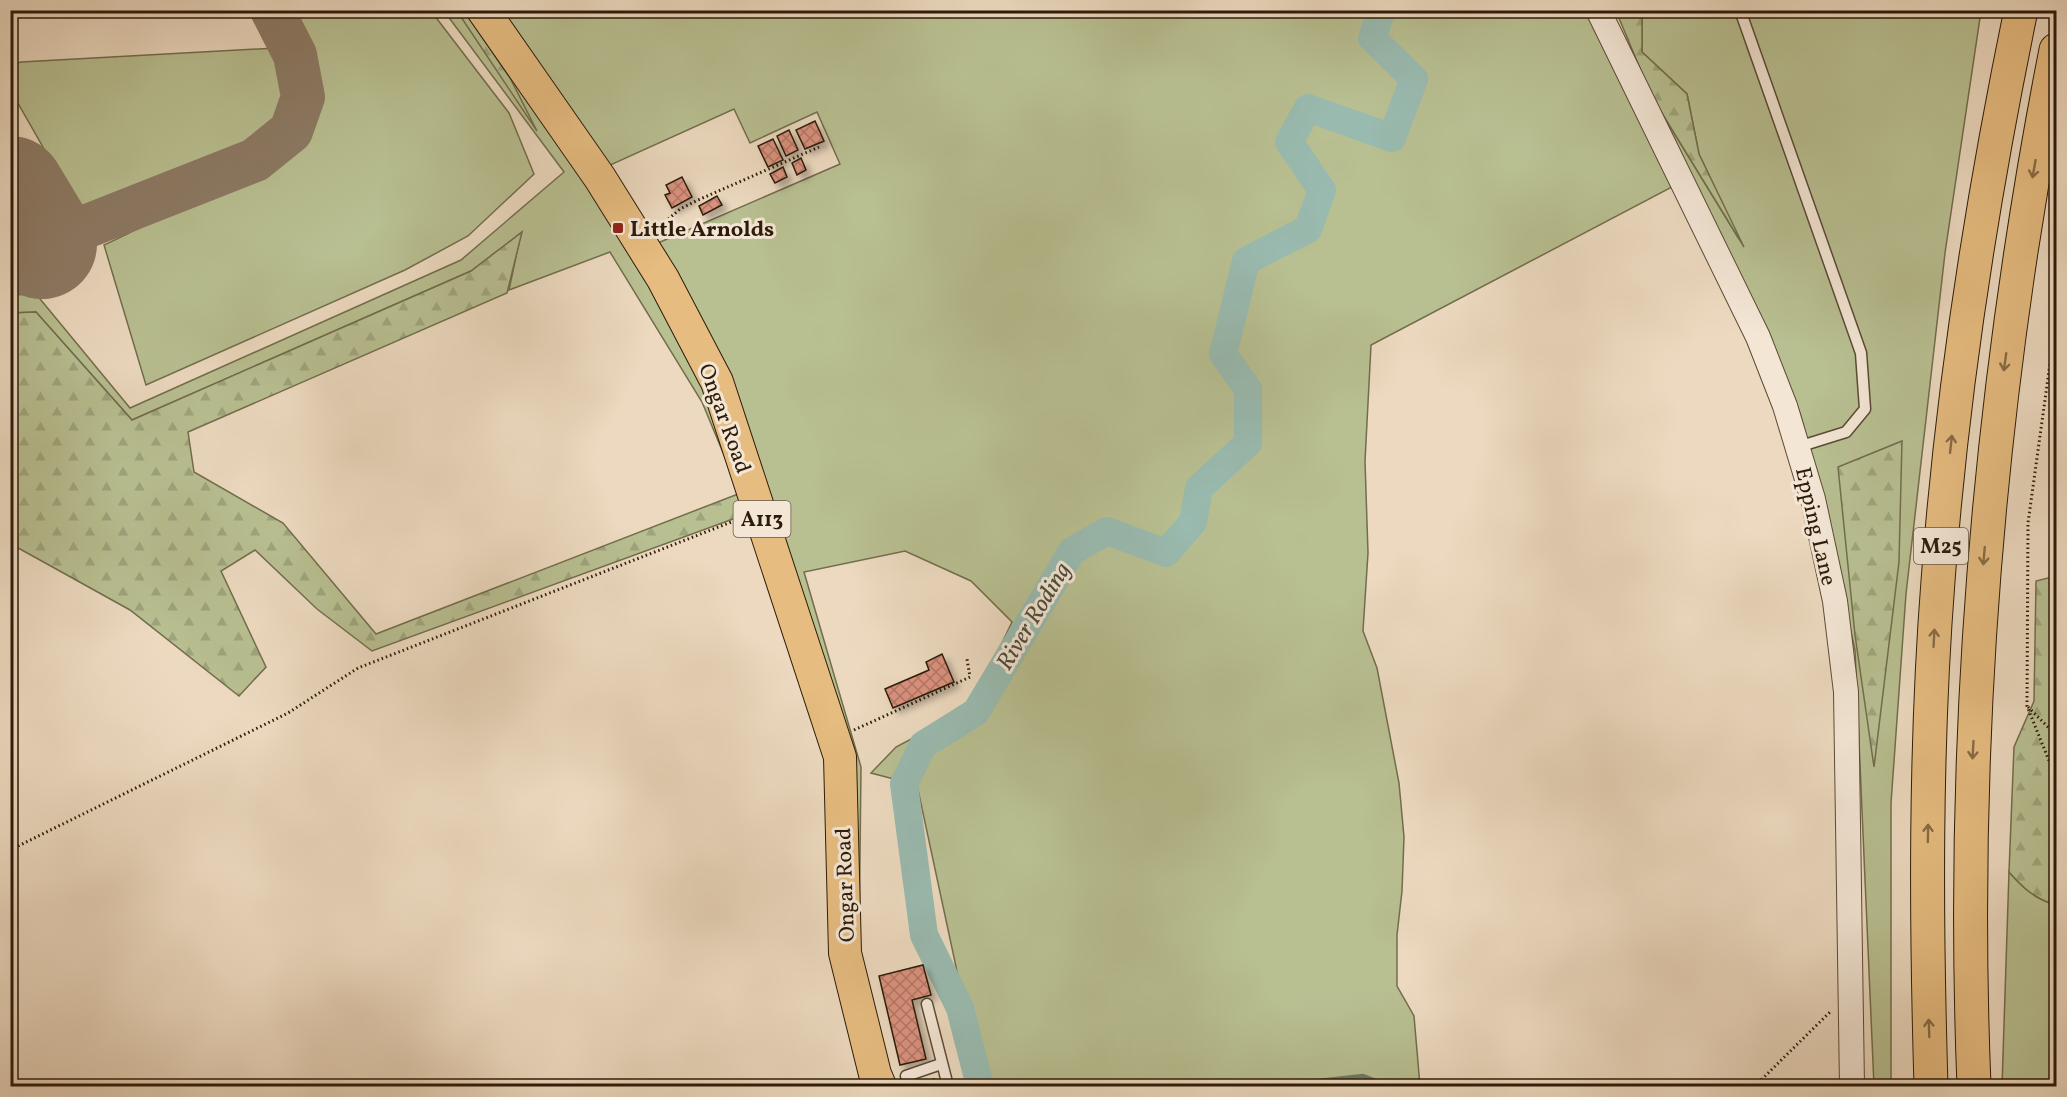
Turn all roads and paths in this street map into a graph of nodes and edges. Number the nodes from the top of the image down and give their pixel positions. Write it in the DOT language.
graph roads {
  1 [pos="483,10"];
  2 [pos="1598,10"];
  3 [pos="1740,10"];
  4 [pos="2021,10"];
  5 [pos="2056,50"];
  6 [pos="819,147"];
  7 [pos="640,242"];
  8 [pos="2056,320"];
  9 [pos="1798,447"];
  10 [pos="760,511"];
  11 [pos="967,659"];
  12 [pos="2027,706"];
  13 [pos="2056,735"];
  14 [pos="834,739"];
  15 [pos="2056,778"];
  16 [pos="10,850"];
  17 [pos="1851,992"];
  18 [pos="927,1004"];
  19 [pos="941,1064"];
  20 [pos="893,1081"];
  21 [pos="948,1086"];
  22 [pos="1755,1086"];
  23 [pos="1852,1086"];
  24 [pos="1931,1086"];
  25 [pos="1974,1086"];
  1 -- 7 [label="main road, Ongar Road / A113"];
  2 -- 9 [label="street, Epping Lane"];
  3 -- 9 [label="lane"];
  24 -- 4 [label="highway, M25, one-way"];
  5 -- 25 [label="highway, M25, one-way"];
  6 -- 7 [label="path"];
  7 -- 10 [label="main road, Ongar Road / A113"];
  8 -- 12 [label="path"];
  9 -- 17 [label="street, Epping Lane"];
  10 -- 14 [label="main road, Ongar Road / A113"];
  10 -- 16 [label="path"];
  11 -- 14 [label="path"];
  12 -- 13 [label="path"];
  12 -- 15 [label="path"];
  14 -- 20 [label="main road, Ongar Road / A113"];
  17 -- 22 [label="path"];
  17 -- 23 [label="street, Epping Lane"];
  18 -- 19 [label="lane"];
  19 -- 20 [label="lane"];
  19 -- 21 [label="lane"];
}
